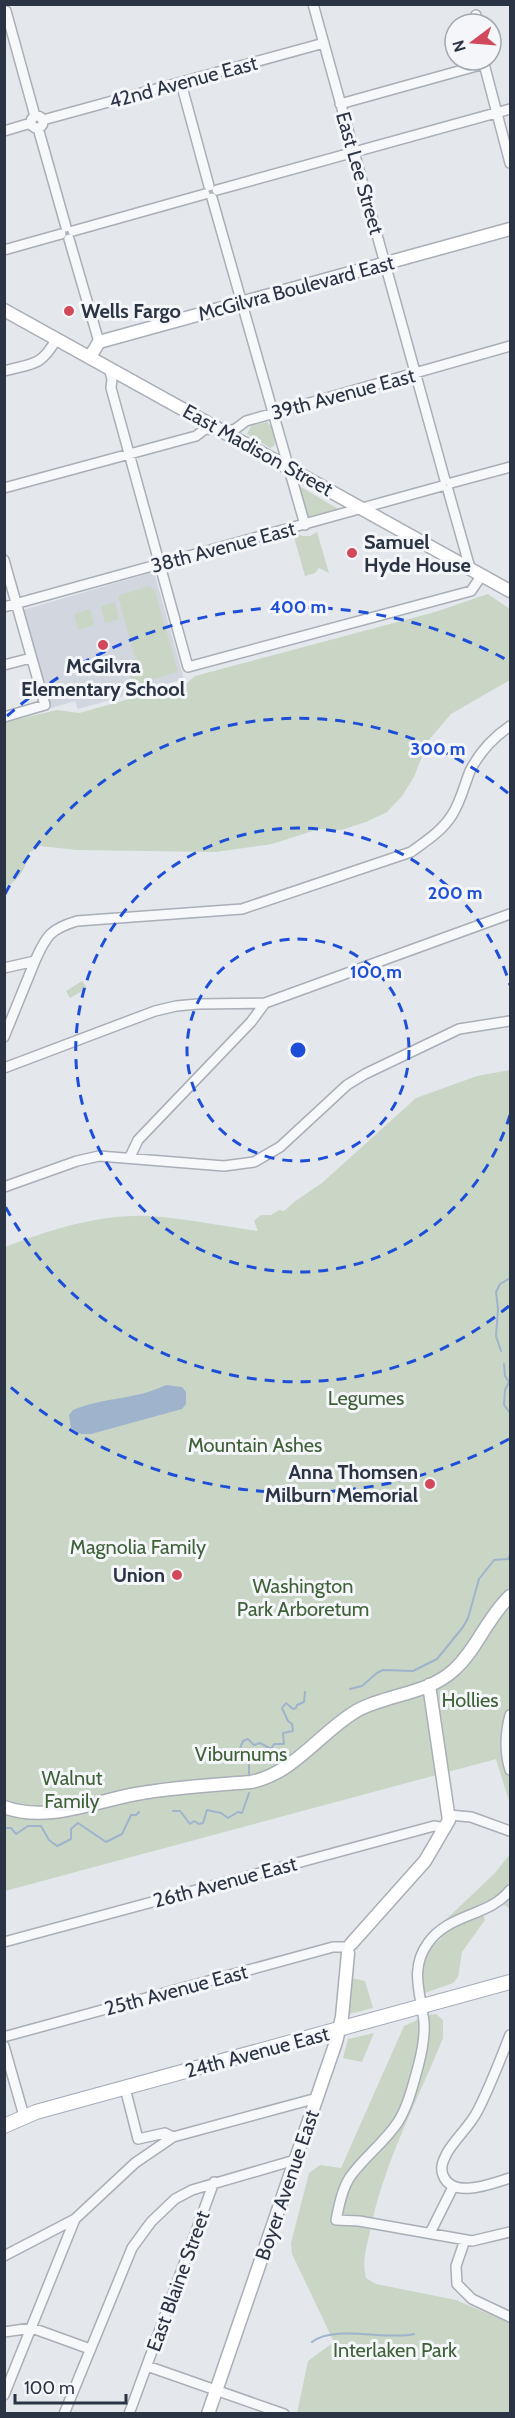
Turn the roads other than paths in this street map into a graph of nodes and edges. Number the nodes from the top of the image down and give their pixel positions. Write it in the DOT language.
graph roads {
  1 [pos="313,4"];
  2 [pos="8,11"];
  3 [pos="324,43"];
  4 [pos="449,72"];
  5 [pos="486,72"];
  6 [pos="181,83"];
  7 [pos="340,104"];
  8 [pos="510,109"];
  9 [pos="497,112"];
  10 [pos="37,122"];
  11 [pos="4,131"];
  12 [pos="354,153"];
  13 [pos="510,163"];
  14 [pos="211,192"];
  15 [pos="510,229"];
  16 [pos="67,232"];
  17 [pos="4,250"];
  18 [pos="385,263"];
  19 [pos="242,303"];
  20 [pos="4,310"];
  21 [pos="56,340"];
  22 [pos="99,342"];
  23 [pos="510,346"];
  24 [pos="90,357"];
  25 [pos="110,368"];
  26 [pos="4,371"];
  27 [pos="415,375"];
  28 [pos="272,414"];
  29 [pos="220,429"];
  30 [pos="129,454"];
  31 [pos="287,466"];
  32 [pos="510,467"];
  33 [pos="446,485"];
  34 [pos="4,488"];
  35 [pos="362,508"];
  36 [pos="305,525"];
  37 [pos="4,560"];
  38 [pos="160,564"];
  39 [pos="470,568"];
  40 [pos="482,575"];
  41 [pos="509,588"];
  42 [pos="17,604"];
  43 [pos="4,607"];
  44 [pos="32,658"];
  45 [pos="4,666"];
  46 [pos="4,717"];
  47 [pos="510,726"];
  48 [pos="510,914"];
  49 [pos="35,961"];
  50 [pos="4,968"];
  51 [pos="265,1003"];
  52 [pos="510,1021"];
  53 [pos="4,1037"];
  54 [pos="4,1068"];
  55 [pos="130,1157"];
  56 [pos="4,1187"];
  57 [pos="510,1596"];
  58 [pos="429,1685"];
  59 [pos="510,1715"];
  60 [pos="510,1770"];
  61 [pos="4,1807"];
  62 [pos="449,1815"];
  63 [pos="446,1828"];
  64 [pos="510,1831"];
  65 [pos="510,1890"];
  66 [pos="4,1942"];
  67 [pos="348,1948"];
  68 [pos="510,1982"];
  69 [pos="421,2007"];
  70 [pos="340,2029"];
  71 [pos="510,2035"];
  72 [pos="5,2038"];
  73 [pos="125,2088"];
  74 [pos="317,2098"];
  75 [pos="24,2116"];
  76 [pos="4,2126"];
  77 [pos="173,2137"];
  78 [pos="295,2160"];
  79 [pos="510,2178"];
  80 [pos="214,2182"];
  81 [pos="453,2187"];
  82 [pos="75,2219"];
  83 [pos="510,2232"];
  84 [pos="430,2233"];
  85 [pos="465,2240"];
  86 [pos="4,2256"];
  87 [pos="510,2307"];
  88 [pos="499,2312"];
  89 [pos="510,2317"];
  90 [pos="32,2328"];
  91 [pos="4,2332"];
  92 [pos="90,2349"];
  93 [pos="147,2366"];
  94 [pos="216,2391"];
  95 [pos="4,2395"];
  96 [pos="64,2414"];
  97 [pos="129,2414"];
  98 [pos="208,2414"];
  99 [pos="284,2414"];
  1 -- 3 [label="street, East Lee Street"];
  2 -- 10 [label="street"];
  3 -- 6 [label="street, 42nd Avenue East"];
  3 -- 7 [label="street, East Lee Street"];
  4 -- 7 [label="street"];
  5 -- 9 [label="street"];
  6 -- 10 [label="street, 42nd Avenue East"];
  6 -- 14 [label="street"];
  7 -- 12 [label="street, East Lee Street"];
  8 -- 9 [label="street"];
  9 -- 12 [label="street"];
  9 -- 13 [label="street"];
  10 -- 11 [label="street, 42nd Avenue East"];
  10 -- 16 [label="street"];
  12 -- 14 [label="street"];
  12 -- 18 [label="street, East Lee Street"];
  14 -- 16 [label="street"];
  14 -- 19 [label="street"];
  15 -- 18 [label="street, McGilvra Boulevard East"];
  16 -- 17 [label="street"];
  16 -- 22 [label="street"];
  18 -- 19 [label="street, McGilvra Boulevard East"];
  18 -- 27 [label="street, East Lee Street"];
  19 -- 22 [label="street, McGilvra Boulevard East"];
  19 -- 28 [label="street"];
  20 -- 21 [label="street, East Madison Street"];
  21 -- 24 [label="street, East Madison Street"];
  21 -- 26 [label="street"];
  22 -- 24 [label="street"];
  23 -- 27 [label="street, 39th Avenue East"];
  24 -- 25 [label="street, East Madison Street"];
  25 -- 29 [label="street, East Madison Street"];
  25 -- 30 [label="street"];
  27 -- 28 [label="street, 39th Avenue East"];
  27 -- 33 [label="street, East Lee Street"];
  28 -- 29 [label="street, 39th Avenue East"];
  28 -- 31 [label="street"];
  29 -- 30 [label="street, 39th Avenue East"];
  29 -- 31 [label="street, East Madison Street"];
  30 -- 34 [label="street, 39th Avenue East"];
  30 -- 38 [label="street"];
  31 -- 35 [label="street, East Madison Street"];
  31 -- 36 [label="street"];
  32 -- 33 [label="street, 38th Avenue East"];
  33 -- 35 [label="street, 38th Avenue East"];
  33 -- 39 [label="street, East Lee Street"];
  35 -- 36 [label="street, 38th Avenue East"];
  35 -- 39 [label="street, East Madison Street"];
  36 -- 38 [label="street, 38th Avenue East"];
  37 -- 42 [label="street"];
  38 -- 40 [label="street"];
  38 -- 42 [label="street, 38th Avenue East"];
  39 -- 40 [label="street, East Madison Street"];
  40 -- 41 [label="street, East Madison Street"];
  42 -- 43 [label="street, 38th Avenue East"];
  42 -- 44 [label="street"];
  44 -- 45 [label="street"];
  44 -- 46 [label="street"];
  47 -- 49 [label="street"];
  48 -- 51 [label="street"];
  49 -- 50 [label="street"];
  49 -- 53 [label="street"];
  51 -- 54 [label="street"];
  51 -- 55 [label="street"];
  52 -- 55 [label="street"];
  55 -- 56 [label="street"];
  57 -- 58 [label="street"];
  58 -- 61 [label="street"];
  58 -- 62 [label="street"];
  59 -- 60 [label="street"];
  62 -- 63 [label="street"];
  62 -- 64 [label="street"];
  63 -- 66 [label="street, 26th Avenue East"];
  63 -- 67 [label="street"];
  65 -- 69 [label="street"];
  67 -- 70 [label="street, Boyer Avenue East"];
  67 -- 72 [label="street, 25th Avenue East"];
  68 -- 69 [label="main road, 24th Avenue East"];
  69 -- 70 [label="main road, 24th Avenue East"];
  69 -- 84 [label="street"];
  70 -- 73 [label="main road, 24th Avenue East"];
  70 -- 74 [label="street, Boyer Avenue East"];
  71 -- 81 [label="street"];
  72 -- 75 [label="street"];
  73 -- 75 [label="main road, 24th Avenue East"];
  73 -- 77 [label="street"];
  74 -- 77 [label="street"];
  74 -- 78 [label="street, Boyer Avenue East"];
  75 -- 76 [label="main road, 24th Avenue East"];
  77 -- 82 [label="street"];
  78 -- 80 [label="street"];
  78 -- 94 [label="street, Boyer Avenue East"];
  79 -- 81 [label="street"];
  80 -- 92 [label="street"];
  80 -- 93 [label="street, East Blaine Street"];
  81 -- 84 [label="street"];
  82 -- 86 [label="street"];
  82 -- 90 [label="street"];
  83 -- 85 [label="street"];
  84 -- 85 [label="street"];
  85 -- 88 [label="street"];
  87 -- 88 [label="street"];
  88 -- 89 [label="street"];
  90 -- 91 [label="street"];
  90 -- 92 [label="street"];
  90 -- 95 [label="street"];
  92 -- 96 [label="street"];
  93 -- 94 [label="street"];
  93 -- 97 [label="street, East Blaine Street"];
  94 -- 98 [label="street, Boyer Avenue East"];
  94 -- 99 [label="street"];
}
